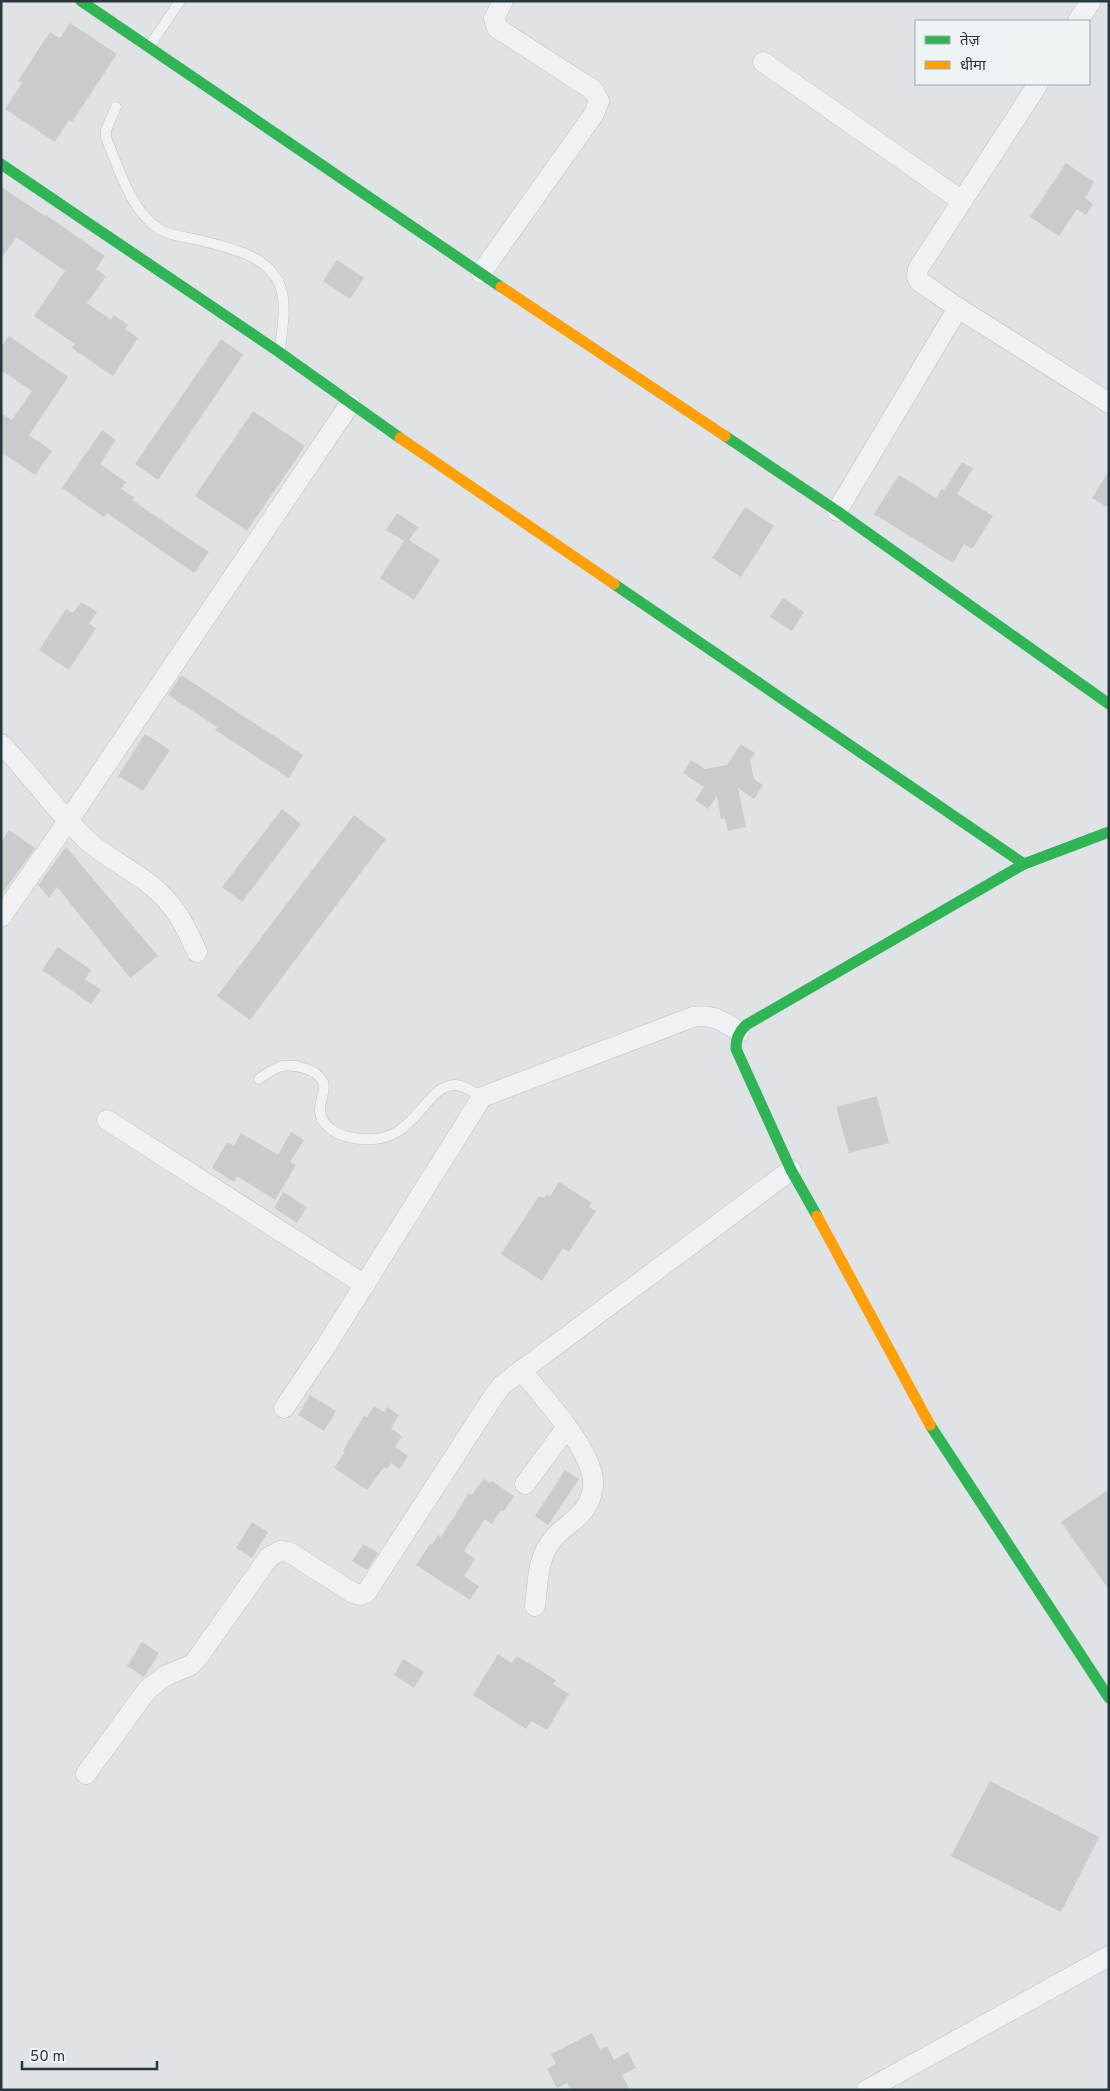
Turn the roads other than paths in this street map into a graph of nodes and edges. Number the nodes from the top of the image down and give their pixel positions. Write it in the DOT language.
graph roads {
  1 [pos="81,1"];
  2 [pos="180,1"];
  3 [pos="502,1"];
  4 [pos="1091,1"];
  5 [pos="1079,20"];
  6 [pos="149,46"];
  7 [pos="763,62"];
  8 [pos="1037,85"];
  9 [pos="116,107"];
  10 [pos="1,164"];
  11 [pos="962,201"];
  12 [pos="481,273"];
  13 [pos="958,308"];
  14 [pos="279,352"];
  15 [pos="1109,403"];
  16 [pos="350,404"];
  17 [pos="837,511"];
  18 [pos="1109,704"];
  19 [pos="1,744"];
  20 [pos="68,821"];
  21 [pos="1109,832"];
  22 [pos="1024,864"];
  23 [pos="1,917"];
  24 [pos="197,952"];
  25 [pos="739,1032"];
  26 [pos="259,1079"];
  27 [pos="482,1097"];
  28 [pos="107,1120"];
  29 [pos="791,1170"];
  30 [pos="364,1285"];
  31 [pos="521,1370"];
  32 [pos="284,1408"];
  33 [pos="567,1427"];
  34 [pos="525,1484"];
  35 [pos="535,1606"];
  36 [pos="1109,1698"];
  37 [pos="86,1774"];
  38 [pos="1109,1956"];
  39 [pos="867,2090"];
  1 -- 6 [label="street"];
  2 -- 6 [label="lane"];
  3 -- 12 [label="street"];
  4 -- 5 [label="street"];
  6 -- 12 [label="street"];
  7 -- 11 [label="street"];
  8 -- 11 [label="street"];
  9 -- 14 [label="lane"];
  10 -- 14 [label="street"];
  11 -- 13 [label="street"];
  12 -- 17 [label="street"];
  13 -- 15 [label="street"];
  13 -- 17 [label="street"];
  14 -- 16 [label="street"];
  16 -- 20 [label="street"];
  16 -- 22 [label="street"];
  17 -- 18 [label="street"];
  19 -- 20 [label="street"];
  20 -- 23 [label="street"];
  20 -- 24 [label="street"];
  21 -- 22 [label="street"];
  22 -- 25 [label="street"];
  25 -- 27 [label="street"];
  25 -- 29 [label="street"];
  26 -- 27 [label="lane"];
  27 -- 30 [label="street"];
  28 -- 30 [label="street"];
  29 -- 31 [label="street"];
  29 -- 36 [label="street"];
  30 -- 32 [label="street"];
  31 -- 33 [label="street"];
  31 -- 37 [label="street"];
  33 -- 34 [label="street"];
  33 -- 35 [label="street"];
  38 -- 39 [label="street"];
}
